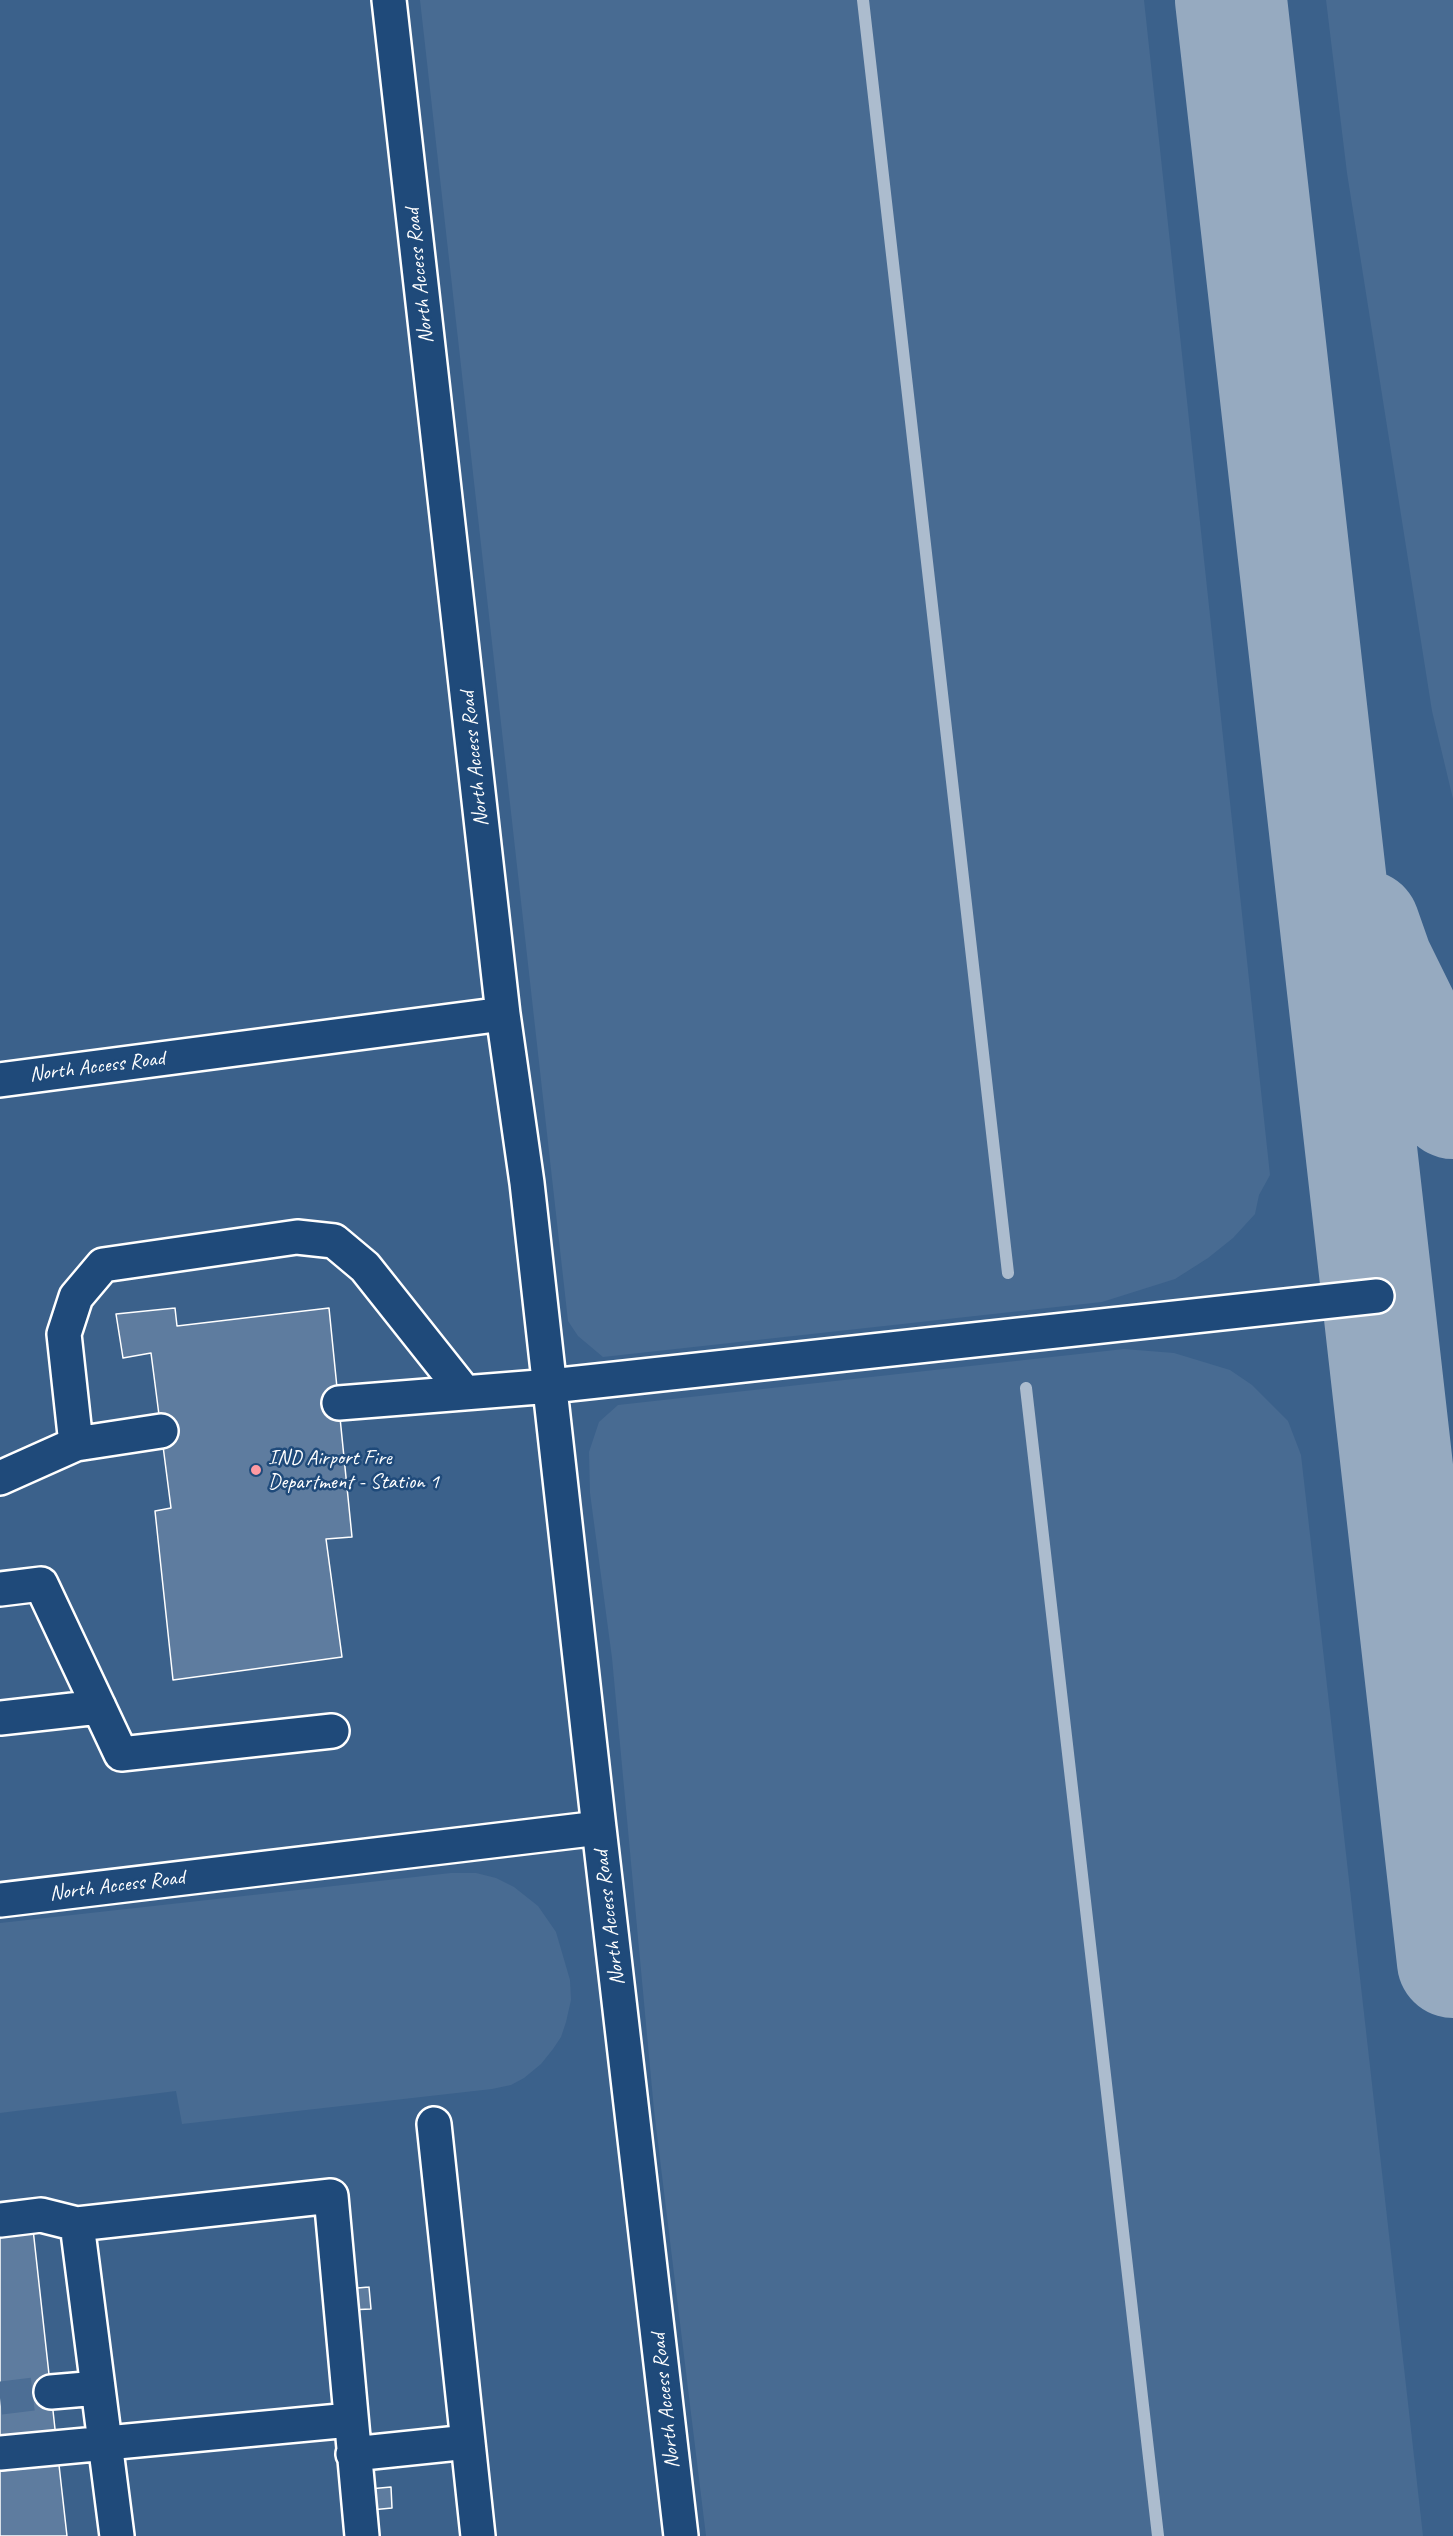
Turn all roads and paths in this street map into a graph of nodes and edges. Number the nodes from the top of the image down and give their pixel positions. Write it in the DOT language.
graph roads {
  1 [pos="389,0"];
  2 [pos="503,1014"];
  3 [pos="0,1080"];
  4 [pos="1377,1296"];
  5 [pos="551,1386"];
  6 [pos="465,1393"];
  7 [pos="339,1403"];
  8 [pos="161,1431"];
  9 [pos="76,1444"];
  10 [pos="0,1478"];
  11 [pos="0,1589"];
  12 [pos="99,1707"];
  13 [pos="0,1718"];
  14 [pos="332,1731"];
  15 [pos="599,1828"];
  16 [pos="0,1900"];
  17 [pos="434,2124"];
  18 [pos="0,2220"];
  19 [pos="77,2224"];
  20 [pos="98,2388"];
  21 [pos="51,2392"];
  22 [pos="350,2420"];
  23 [pos="468,2442"];
  24 [pos="105,2444"];
  25 [pos="0,2453"];
  26 [pos="353,2454"];
  27 [pos="117,2536"];
  28 [pos="362,2536"];
  29 [pos="478,2536"];
  30 [pos="681,2536"];
  1 -- 2 [label="street, North Access Road"];
  2 -- 3 [label="street, North Access Road"];
  2 -- 5 [label="street"];
  4 -- 5 [label="street"];
  5 -- 6 [label="street"];
  5 -- 15 [label="street"];
  6 -- 7 [label="street"];
  6 -- 9 [label="street"];
  8 -- 9 [label="street"];
  9 -- 10 [label="street"];
  11 -- 12 [label="street"];
  12 -- 13 [label="street"];
  12 -- 14 [label="street"];
  15 -- 16 [label="street, North Access Road"];
  15 -- 30 [label="street, North Access Road"];
  17 -- 23 [label="street"];
  18 -- 19 [label="street"];
  19 -- 20 [label="street"];
  19 -- 22 [label="street"];
  20 -- 21 [label="street"];
  20 -- 24 [label="street"];
  22 -- 24 [label="street"];
  22 -- 26 [label="street"];
  23 -- 26 [label="street"];
  23 -- 29 [label="street"];
  24 -- 25 [label="street"];
  24 -- 27 [label="street"];
  26 -- 28 [label="street"];
}
